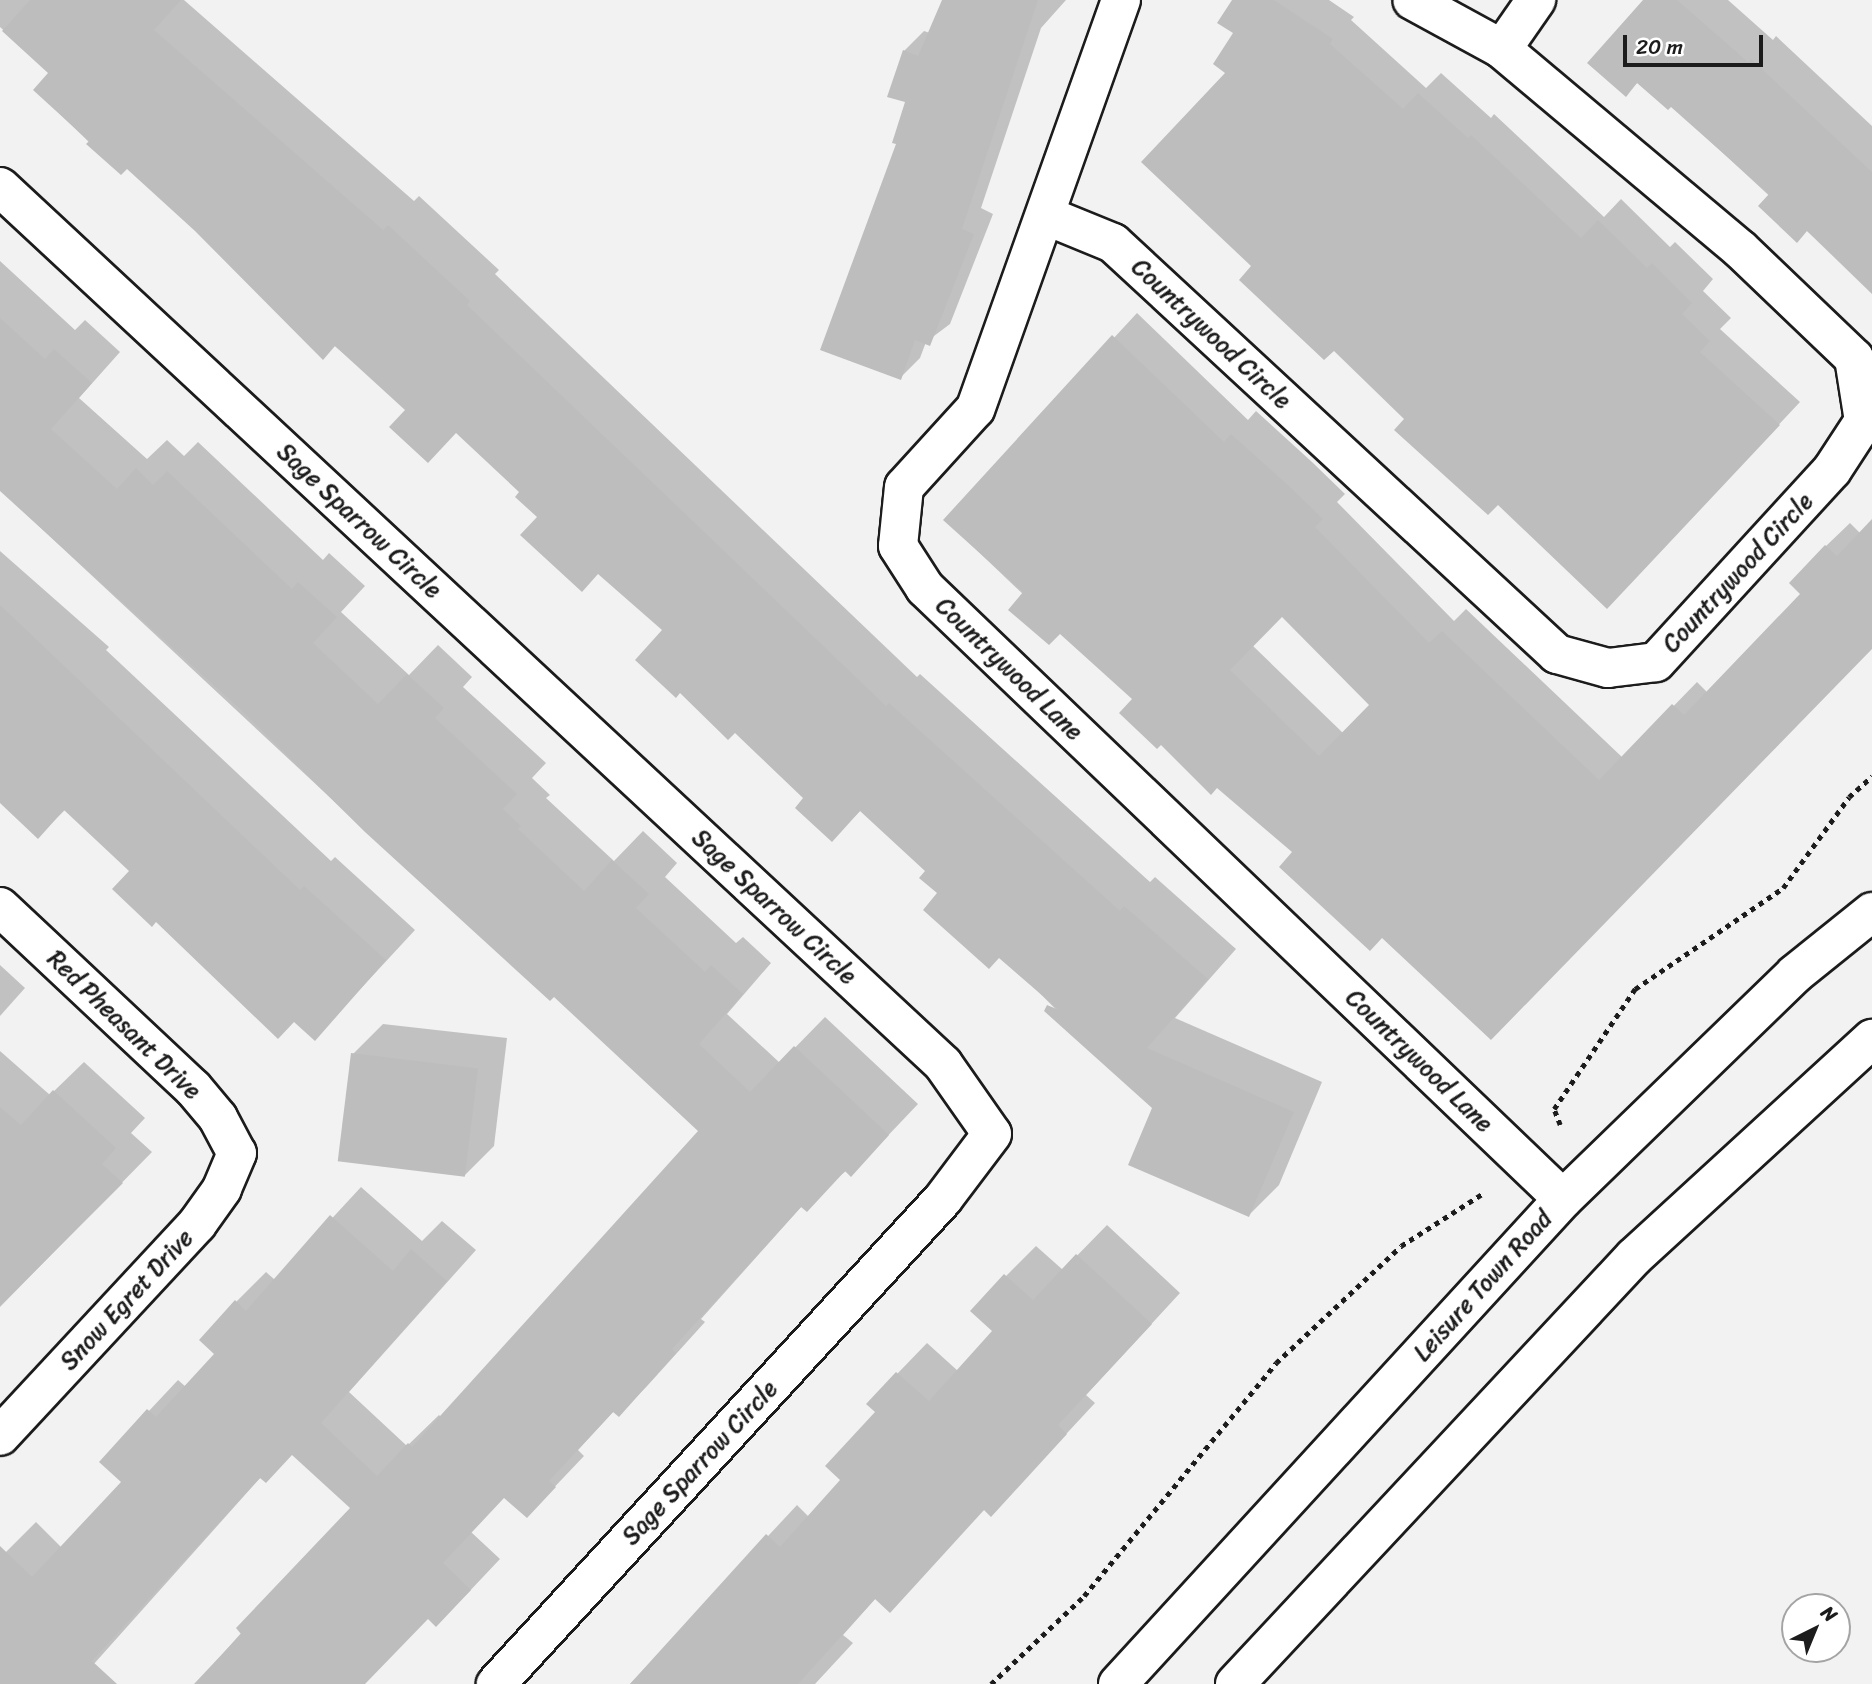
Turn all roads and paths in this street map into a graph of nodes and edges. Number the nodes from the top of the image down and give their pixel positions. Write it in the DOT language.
graph roads {
  1 [pos="1121,0"];
  2 [pos="1412,0"];
  3 [pos="1536,0"];
  4 [pos="1502,49"];
  5 [pos="0,187"];
  6 [pos="1046,216"];
  7 [pos="1872,776"];
  8 [pos="0,907"];
  9 [pos="1872,912"];
  10 [pos="1872,1039"];
  11 [pos="1560,1125"];
  12 [pos="237,1153"];
  13 [pos="1482,1194"];
  14 [pos="1563,1199"];
  15 [pos="0,1436"];
  16 [pos="496,1684"];
  17 [pos="991,1684"];
  18 [pos="1118,1684"];
  19 [pos="1235,1684"];
  1 -- 6 [label="street, Countrywood Lane"];
  2 -- 4 [label="street"];
  3 -- 4 [label="street"];
  4 -- 6 [label="street, Countrywood Circle"];
  5 -- 16 [label="street, Sage Sparrow Circle"];
  6 -- 14 [label="street, Countrywood Lane"];
  7 -- 11 [label="path"];
  8 -- 12 [label="street, Red Pheasant Drive"];
  9 -- 14 [label="street, Leisure Town Road"];
  10 -- 19 [label="street"];
  12 -- 15 [label="street, Snow Egret Drive"];
  13 -- 17 [label="path"];
  14 -- 18 [label="street, Leisure Town Road"];
}
